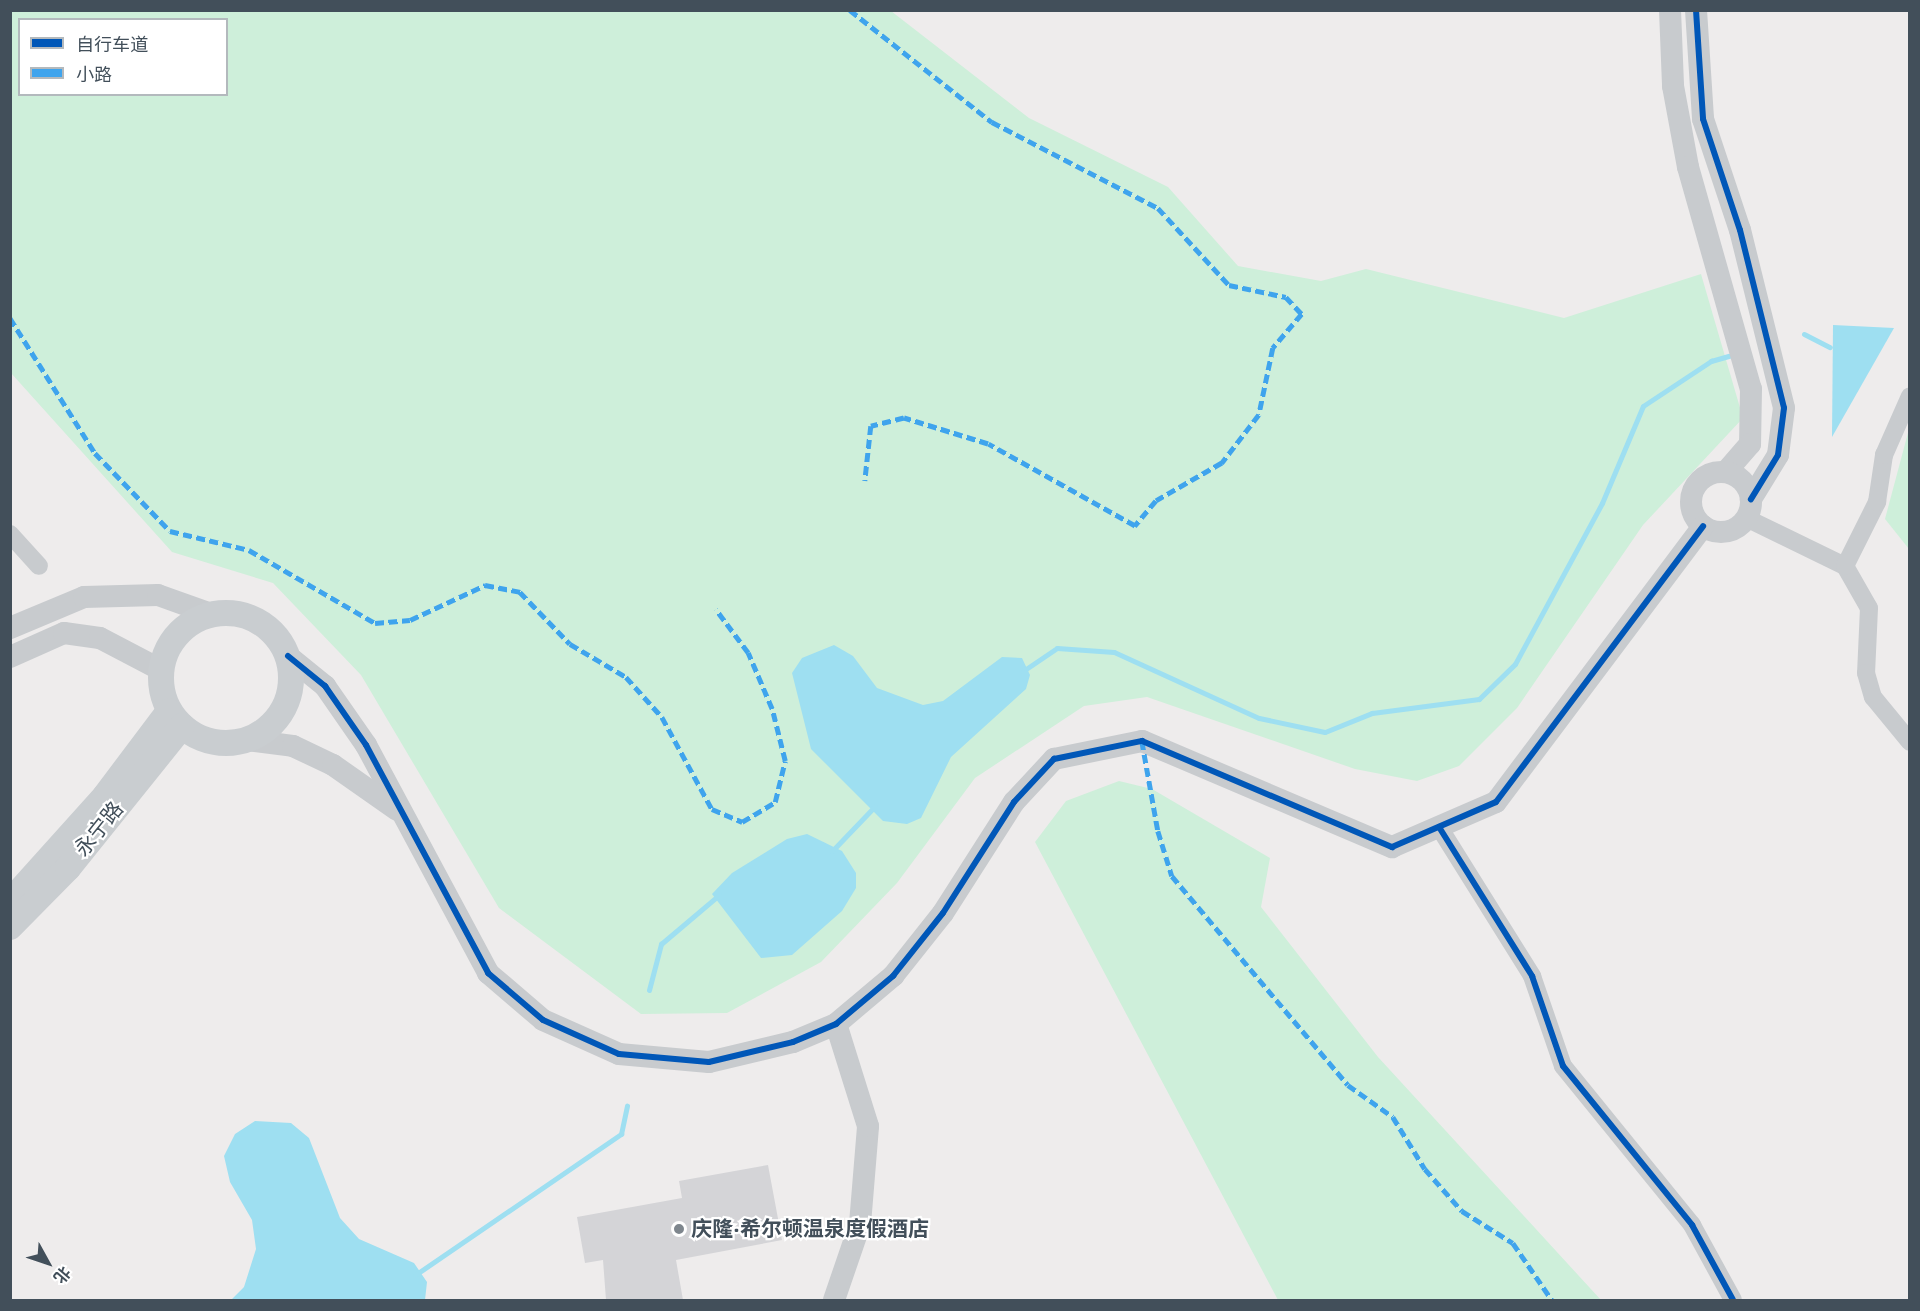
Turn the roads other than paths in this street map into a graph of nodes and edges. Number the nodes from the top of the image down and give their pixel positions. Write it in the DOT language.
graph roads {
  1 [pos="1670,10"];
  2 [pos="1696,10"];
  3 [pos="1910,396"];
  4 [pos="1726,472"];
  5 [pos="1748,509"];
  6 [pos="1703,526"];
  7 [pos="10,534"];
  8 [pos="39,566"];
  9 [pos="1845,566"];
  10 [pos="211,614"];
  11 [pos="10,628"];
  12 [pos="288,656"];
  13 [pos="10,657"];
  14 [pos="161,670"];
  15 [pos="175,718"];
  16 [pos="247,740"];
  17 [pos="1910,742"];
  18 [pos="398,811"];
  19 [pos="1439,827"];
  20 [pos="10,902"];
  21 [pos="10,927"];
  22 [pos="837,1024"];
  23 [pos="834,1300"];
  24 [pos="1733,1300"];
  1 -- 4 [label="street"];
  2 -- 5 [label="street"];
  3 -- 9 [label="street"];
  4 -- 5 [label="street"];
  4 -- 6 [label="street"];
  5 -- 6 [label="street"];
  5 -- 9 [label="street"];
  6 -- 19 [label="street"];
  7 -- 8 [label="street"];
  9 -- 17 [label="street"];
  10 -- 11 [label="street"];
  10 -- 12 [label="main road"];
  10 -- 14 [label="main road"];
  12 -- 16 [label="main road"];
  12 -- 18 [label="street"];
  13 -- 14 [label="street"];
  14 -- 15 [label="main road"];
  15 -- 16 [label="main road"];
  15 -- 20 [label="main road, 永宁路"];
  15 -- 21 [label="main road, 永宁路"];
  16 -- 18 [label="street"];
  18 -- 22 [label="street"];
  19 -- 22 [label="street"];
  19 -- 24 [label="street"];
  22 -- 23 [label="street"];
}
